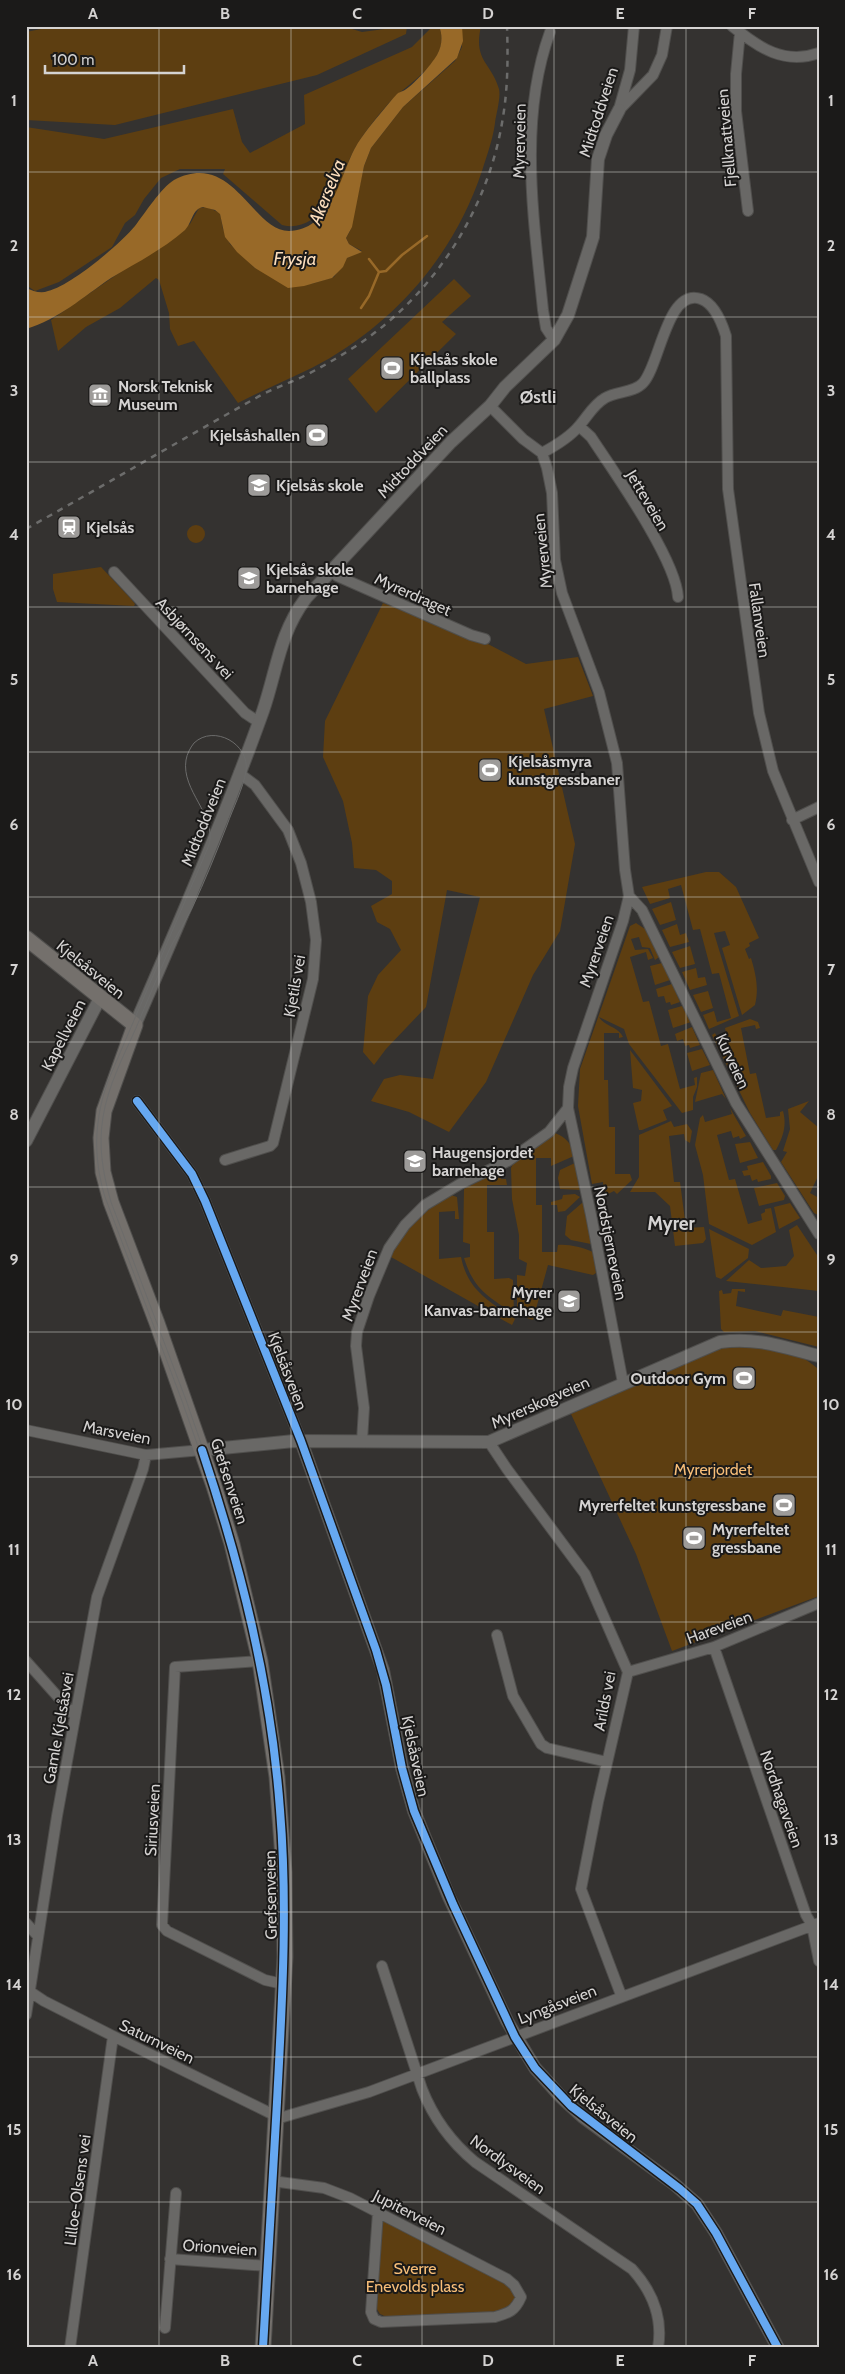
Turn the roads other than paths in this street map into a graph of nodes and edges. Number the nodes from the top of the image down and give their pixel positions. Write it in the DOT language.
graph roads {
  1 [pos="634,26"];
  2 [pos="667,26"];
  3 [pos="736,29"];
  4 [pos="550,32"];
  5 [pos="819,53"];
  6 [pos="619,110"];
  7 [pos="748,211"];
  8 [pos="554,340"];
  9 [pos="490,406"];
  10 [pos="579,426"];
  11 [pos="542,453"];
  12 [pos="331,571"];
  13 [pos="114,572"];
  14 [pos="678,597"];
  15 [pos="485,639"];
  16 [pos="257,721"];
  17 [pos="239,773"];
  18 [pos="819,807"];
  19 [pos="792,820"];
  20 [pos="819,882"];
  21 [pos="629,896"];
  22 [pos="26,938"];
  23 [pos="100,998"];
  24 [pos="135,1025"];
  25 [pos="137,1101"];
  26 [pos="568,1108"];
  27 [pos="26,1141"];
  28 [pos="225,1160"];
  29 [pos="818,1233"];
  30 [pos="819,1356"];
  31 [pos="623,1383"];
  32 [pos="26,1430"];
  33 [pos="301,1441"];
  34 [pos="362,1441"];
  35 [pos="489,1442"];
  36 [pos="202,1450"];
  37 [pos="146,1455"];
  38 [pos="819,1603"];
  39 [pos="497,1635"];
  40 [pos="714,1647"];
  41 [pos="26,1661"];
  42 [pos="260,1661"];
  43 [pos="628,1672"];
  44 [pos="75,1716"];
  45 [pos="607,1762"];
  46 [pos="26,1923"];
  47 [pos="815,1924"];
  48 [pos="37,1935"];
  49 [pos="819,1961"];
  50 [pos="382,1966"];
  51 [pos="284,1984"];
  52 [pos="28,1991"];
  53 [pos="621,1995"];
  54 [pos="26,2015"];
  55 [pos="113,2036"];
  56 [pos="515,2037"];
  57 [pos="417,2074"];
  58 [pos="276,2116"];
  59 [pos="272,2181"];
  60 [pos="176,2193"];
  61 [pos="378,2212"];
  62 [pos="170,2258"];
  63 [pos="268,2266"];
  64 [pos="165,2328"];
  65 [pos="70,2348"];
  66 [pos="263,2348"];
  67 [pos="658,2348"];
  68 [pos="778,2348"];
  1 -- 6 [label="street, Midtoddveien"];
  2 -- 6 [label="street"];
  3 -- 5 [label="street"];
  3 -- 7 [label="street, Fjellknattveien"];
  4 -- 8 [label="street, Myrerveien"];
  6 -- 8 [label="street, Midtoddveien"];
  8 -- 9 [label="street, Midtoddveien"];
  9 -- 11 [label="street"];
  9 -- 12 [label="street, Midtoddveien"];
  10 -- 11 [label="street, Fallanveien"];
  10 -- 14 [label="street, Jetteveien"];
  10 -- 19 [label="street, Fallanveien"];
  11 -- 21 [label="street, Myrerveien"];
  12 -- 15 [label="street, Myrerdraget"];
  12 -- 16 [label="street, Midtoddveien"];
  13 -- 16 [label="street, Asbjørnsens vei"];
  16 -- 17 [label="street, Midtoddveien"];
  17 -- 24 [label="street, Midtoddveien"];
  17 -- 28 [label="street, Kjetils vei"];
  18 -- 19 [label="street"];
  19 -- 20 [label="street, Fallanveien"];
  21 -- 26 [label="street, Myrerveien"];
  21 -- 29 [label="street, Kurveien"];
  22 -- 23 [label="main road, Kjelsåsveien"];
  23 -- 24 [label="main road, Kjelsåsveien"];
  23 -- 27 [label="street, Kapellveien"];
  24 -- 36 [label="main road, Grefsenveien"];
  25 -- 33 [label="street, Kjelsåsveien"];
  26 -- 31 [label="street, Nordstjerneveien"];
  26 -- 34 [label="street, Myrerveien"];
  30 -- 31 [label="street, Myrerskogveien"];
  31 -- 35 [label="street, Myrerskogveien"];
  32 -- 37 [label="street, Marsveien"];
  33 -- 34 [label="street, Myrerskogveien"];
  33 -- 36 [label="street, Myrerskogveien"];
  33 -- 56 [label="street, Kjelsåsveien"];
  34 -- 35 [label="street, Myrerskogveien"];
  35 -- 43 [label="street, Arilds vei"];
  36 -- 37 [label="street, Marsveien"];
  36 -- 42 [label="main road, Grefsenveien"];
  37 -- 44 [label="street, Gamle Kjelsåsvei"];
  38 -- 40 [label="street, Hareveien"];
  39 -- 45 [label="street"];
  40 -- 43 [label="street, Hareveien"];
  40 -- 47 [label="street, Nordhagaveien"];
  41 -- 44 [label="street"];
  42 -- 51 [label="main road, Grefsenveien"];
  42 -- 51 [label="street, Siriusveien"];
  43 -- 45 [label="street, Arilds vei"];
  44 -- 48 [label="street, Gamle Kjelsåsvei"];
  45 -- 53 [label="street, Arilds vei"];
  46 -- 48 [label="street"];
  47 -- 49 [label="street, Nordhagaveien"];
  47 -- 53 [label="street, Lyngåsveien"];
  48 -- 52 [label="street, Gamle Kjelsåsvei"];
  50 -- 57 [label="street, Nordlysveien"];
  51 -- 58 [label="main road, Grefsenveien"];
  52 -- 54 [label="street, Gamle Kjelsåsvei"];
  52 -- 55 [label="street, Saturnveien"];
  53 -- 56 [label="street, Lyngåsveien"];
  55 -- 58 [label="street, Saturnveien"];
  55 -- 65 [label="street, Lilloe-Olsens vei"];
  56 -- 57 [label="street, Lyngåsveien"];
  56 -- 68 [label="street, Kjelsåsveien"];
  57 -- 58 [label="street, Lyngåsveien"];
  57 -- 67 [label="street, Nordlysveien"];
  58 -- 59 [label="main road, Grefsenveien"];
  59 -- 61 [label="street, Jupiterveien"];
  59 -- 63 [label="main road, Grefsenveien"];
  60 -- 62 [label="street, Orionveien"];
  61 -- 61 [label="street, Jupiterveien"];
  62 -- 63 [label="street, Orionveien"];
  62 -- 64 [label="street, Orionveien"];
  63 -- 66 [label="main road, Grefsenveien"];
}
